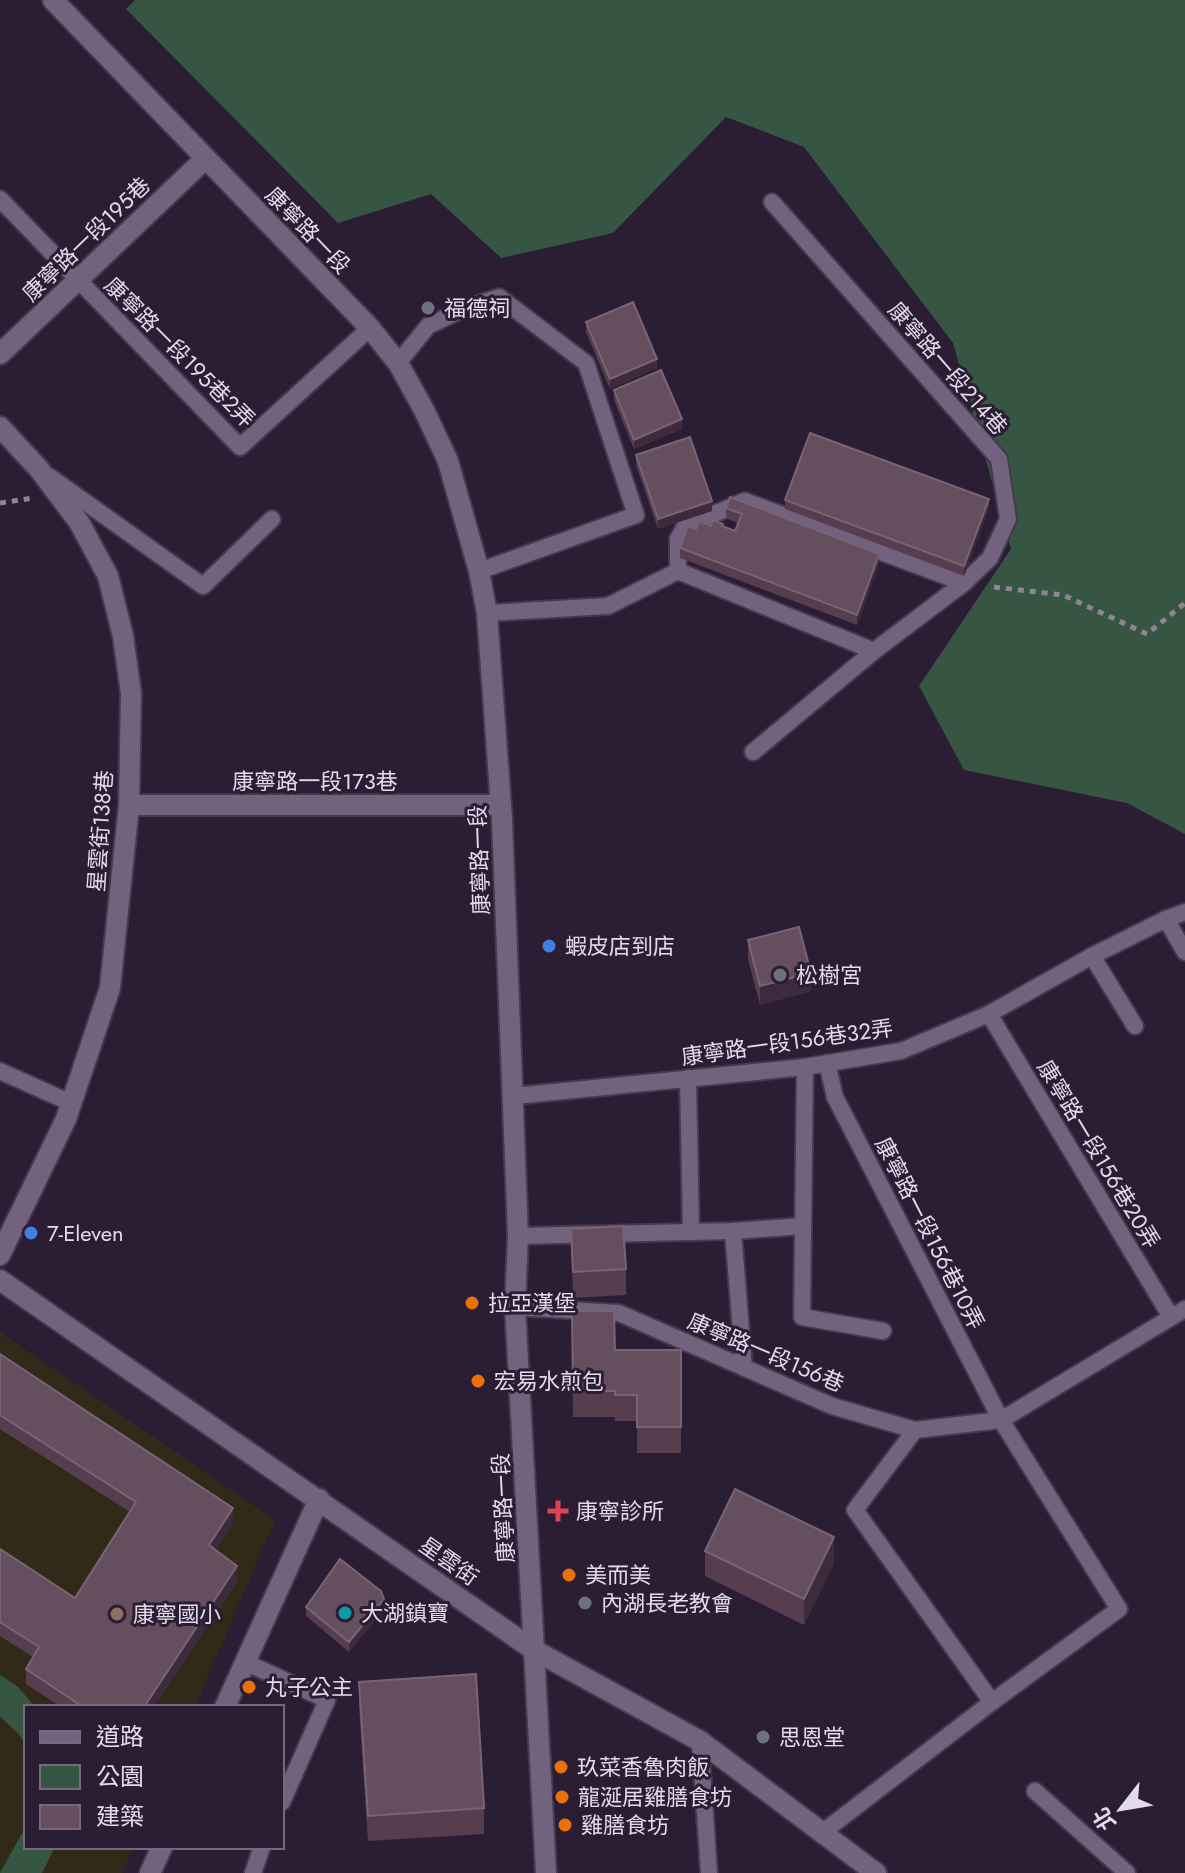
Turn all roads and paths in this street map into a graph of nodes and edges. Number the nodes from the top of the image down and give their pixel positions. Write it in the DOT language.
graph roads {
  1 [pos="53,0"];
  2 [pos="205,159"];
  3 [pos="0,199"];
  4 [pos="772,202"];
  5 [pos="77,279"];
  6 [pos="370,328"];
  7 [pos="0,354"];
  8 [pos="398,363"];
  9 [pos="0,427"];
  10 [pos="39,469"];
  11 [pos="272,519"];
  12 [pos="479,571"];
  13 [pos="678,571"];
  14 [pos="964,583"];
  15 [pos="1185,603"];
  16 [pos="487,613"];
  17 [pos="874,651"];
  18 [pos="753,752"];
  19 [pos="129,805"];
  20 [pos="501,805"];
  21 [pos="1185,912"];
  22 [pos="1166,919"];
  23 [pos="1185,952"];
  24 [pos="1092,956"];
  25 [pos="989,1014"];
  26 [pos="1135,1026"];
  27 [pos="827,1063"];
  28 [pos="805,1067"];
  29 [pos="0,1071"];
  30 [pos="688,1078"];
  31 [pos="514,1096"];
  32 [pos="71,1103"];
  33 [pos="803,1226"];
  34 [pos="691,1231"];
  35 [pos="733,1231"];
  36 [pos="518,1236"];
  37 [pos="0,1255"];
  38 [pos="0,1280"];
  39 [pos="515,1307"];
  40 [pos="1178,1313"];
  41 [pos="883,1331"];
  42 [pos="744,1368"];
  43 [pos="1001,1420"];
  44 [pos="915,1430"];
  45 [pos="319,1499"];
  46 [pos="534,1650"];
  47 [pos="245,1662"];
  48 [pos="992,1702"];
  49 [pos="226,1705"];
  50 [pos="700,1741"];
  51 [pos="1035,1791"];
  52 [pos="284,1797"];
  53 [pos="823,1832"];
  54 [pos="161,1849"];
  55 [pos="261,1849"];
  56 [pos="150,1873"];
  57 [pos="253,1873"];
  58 [pos="546,1873"];
  59 [pos="709,1873"];
  60 [pos="876,1873"];
  61 [pos="1127,1873"];
  1 -- 2 [label="street, 康寧路一段"];
  2 -- 5 [label="street, 康寧路一段195巷"];
  2 -- 6 [label="street, 康寧路一段"];
  3 -- 5 [label="lane, 康寧路一段195巷2弄"];
  4 -- 14 [label="lane, 康寧路一段214巷"];
  5 -- 6 [label="lane, 康寧路一段195巷2弄"];
  5 -- 7 [label="street, 康寧路一段195巷"];
  6 -- 8 [label="street, 康寧路一段"];
  8 -- 12 [label="street, 康寧路一段"];
  8 -- 12 [label="lane"];
  9 -- 10 [label="street, 星雲街138巷"];
  10 -- 11 [label="lane"];
  10 -- 19 [label="street, 星雲街138巷"];
  12 -- 16 [label="street, 康寧路一段"];
  13 -- 14 [label="lane"];
  13 -- 16 [label="lane"];
  13 -- 17 [label="lane"];
  14 -- 15 [label="path"];
  14 -- 17 [label="lane, 康寧路一段214巷"];
  16 -- 20 [label="street, 康寧路一段"];
  17 -- 18 [label="lane, 康寧路一段214巷"];
  19 -- 20 [label="street, 康寧路一段173巷"];
  19 -- 32 [label="street, 星雲街138巷"];
  20 -- 31 [label="street, 康寧路一段"];
  21 -- 22 [label="lane, 康寧路一段156巷32弄"];
  22 -- 23 [label="lane"];
  22 -- 24 [label="lane, 康寧路一段156巷32弄"];
  24 -- 25 [label="lane, 康寧路一段156巷32弄"];
  24 -- 26 [label="lane"];
  25 -- 27 [label="lane, 康寧路一段156巷32弄"];
  25 -- 40 [label="lane, 康寧路一段156巷20弄"];
  27 -- 28 [label="lane, 康寧路一段156巷32弄"];
  27 -- 43 [label="lane, 康寧路一段156巷10弄"];
  28 -- 30 [label="lane, 康寧路一段156巷32弄"];
  28 -- 33 [label="lane"];
  29 -- 32 [label="lane"];
  30 -- 31 [label="lane, 康寧路一段156巷32弄"];
  30 -- 34 [label="lane"];
  31 -- 36 [label="street, 康寧路一段"];
  32 -- 37 [label="street, 星雲街138巷"];
  33 -- 35 [label="lane"];
  33 -- 41 [label="lane"];
  34 -- 35 [label="lane"];
  34 -- 36 [label="lane"];
  35 -- 42 [label="lane"];
  36 -- 39 [label="street, 康寧路一段"];
  38 -- 45 [label="street, 星雲街"];
  39 -- 42 [label="lane, 康寧路一段156巷"];
  39 -- 46 [label="street, 康寧路一段"];
  40 -- 43 [label="lane"];
  42 -- 44 [label="lane, 康寧路一段156巷"];
  43 -- 44 [label="lane, 康寧路一段156巷"];
  43 -- 48 [label="lane, 康寧路一段156巷10弄"];
  44 -- 48 [label="lane"];
  45 -- 46 [label="street, 星雲街"];
  45 -- 47 [label="street"];
  46 -- 50 [label="street, 星雲街"];
  46 -- 58 [label="street, 康寧路一段"];
  47 -- 49 [label="street"];
  47 -- 52 [label="lane"];
  48 -- 53 [label="lane"];
  50 -- 53 [label="street, 星雲街"];
  50 -- 59 [label="lane"];
  51 -- 61 [label="lane"];
  53 -- 60 [label="street, 星雲街"];
  54 -- 56 [label="street"];
  55 -- 57 [label="lane"];
}
